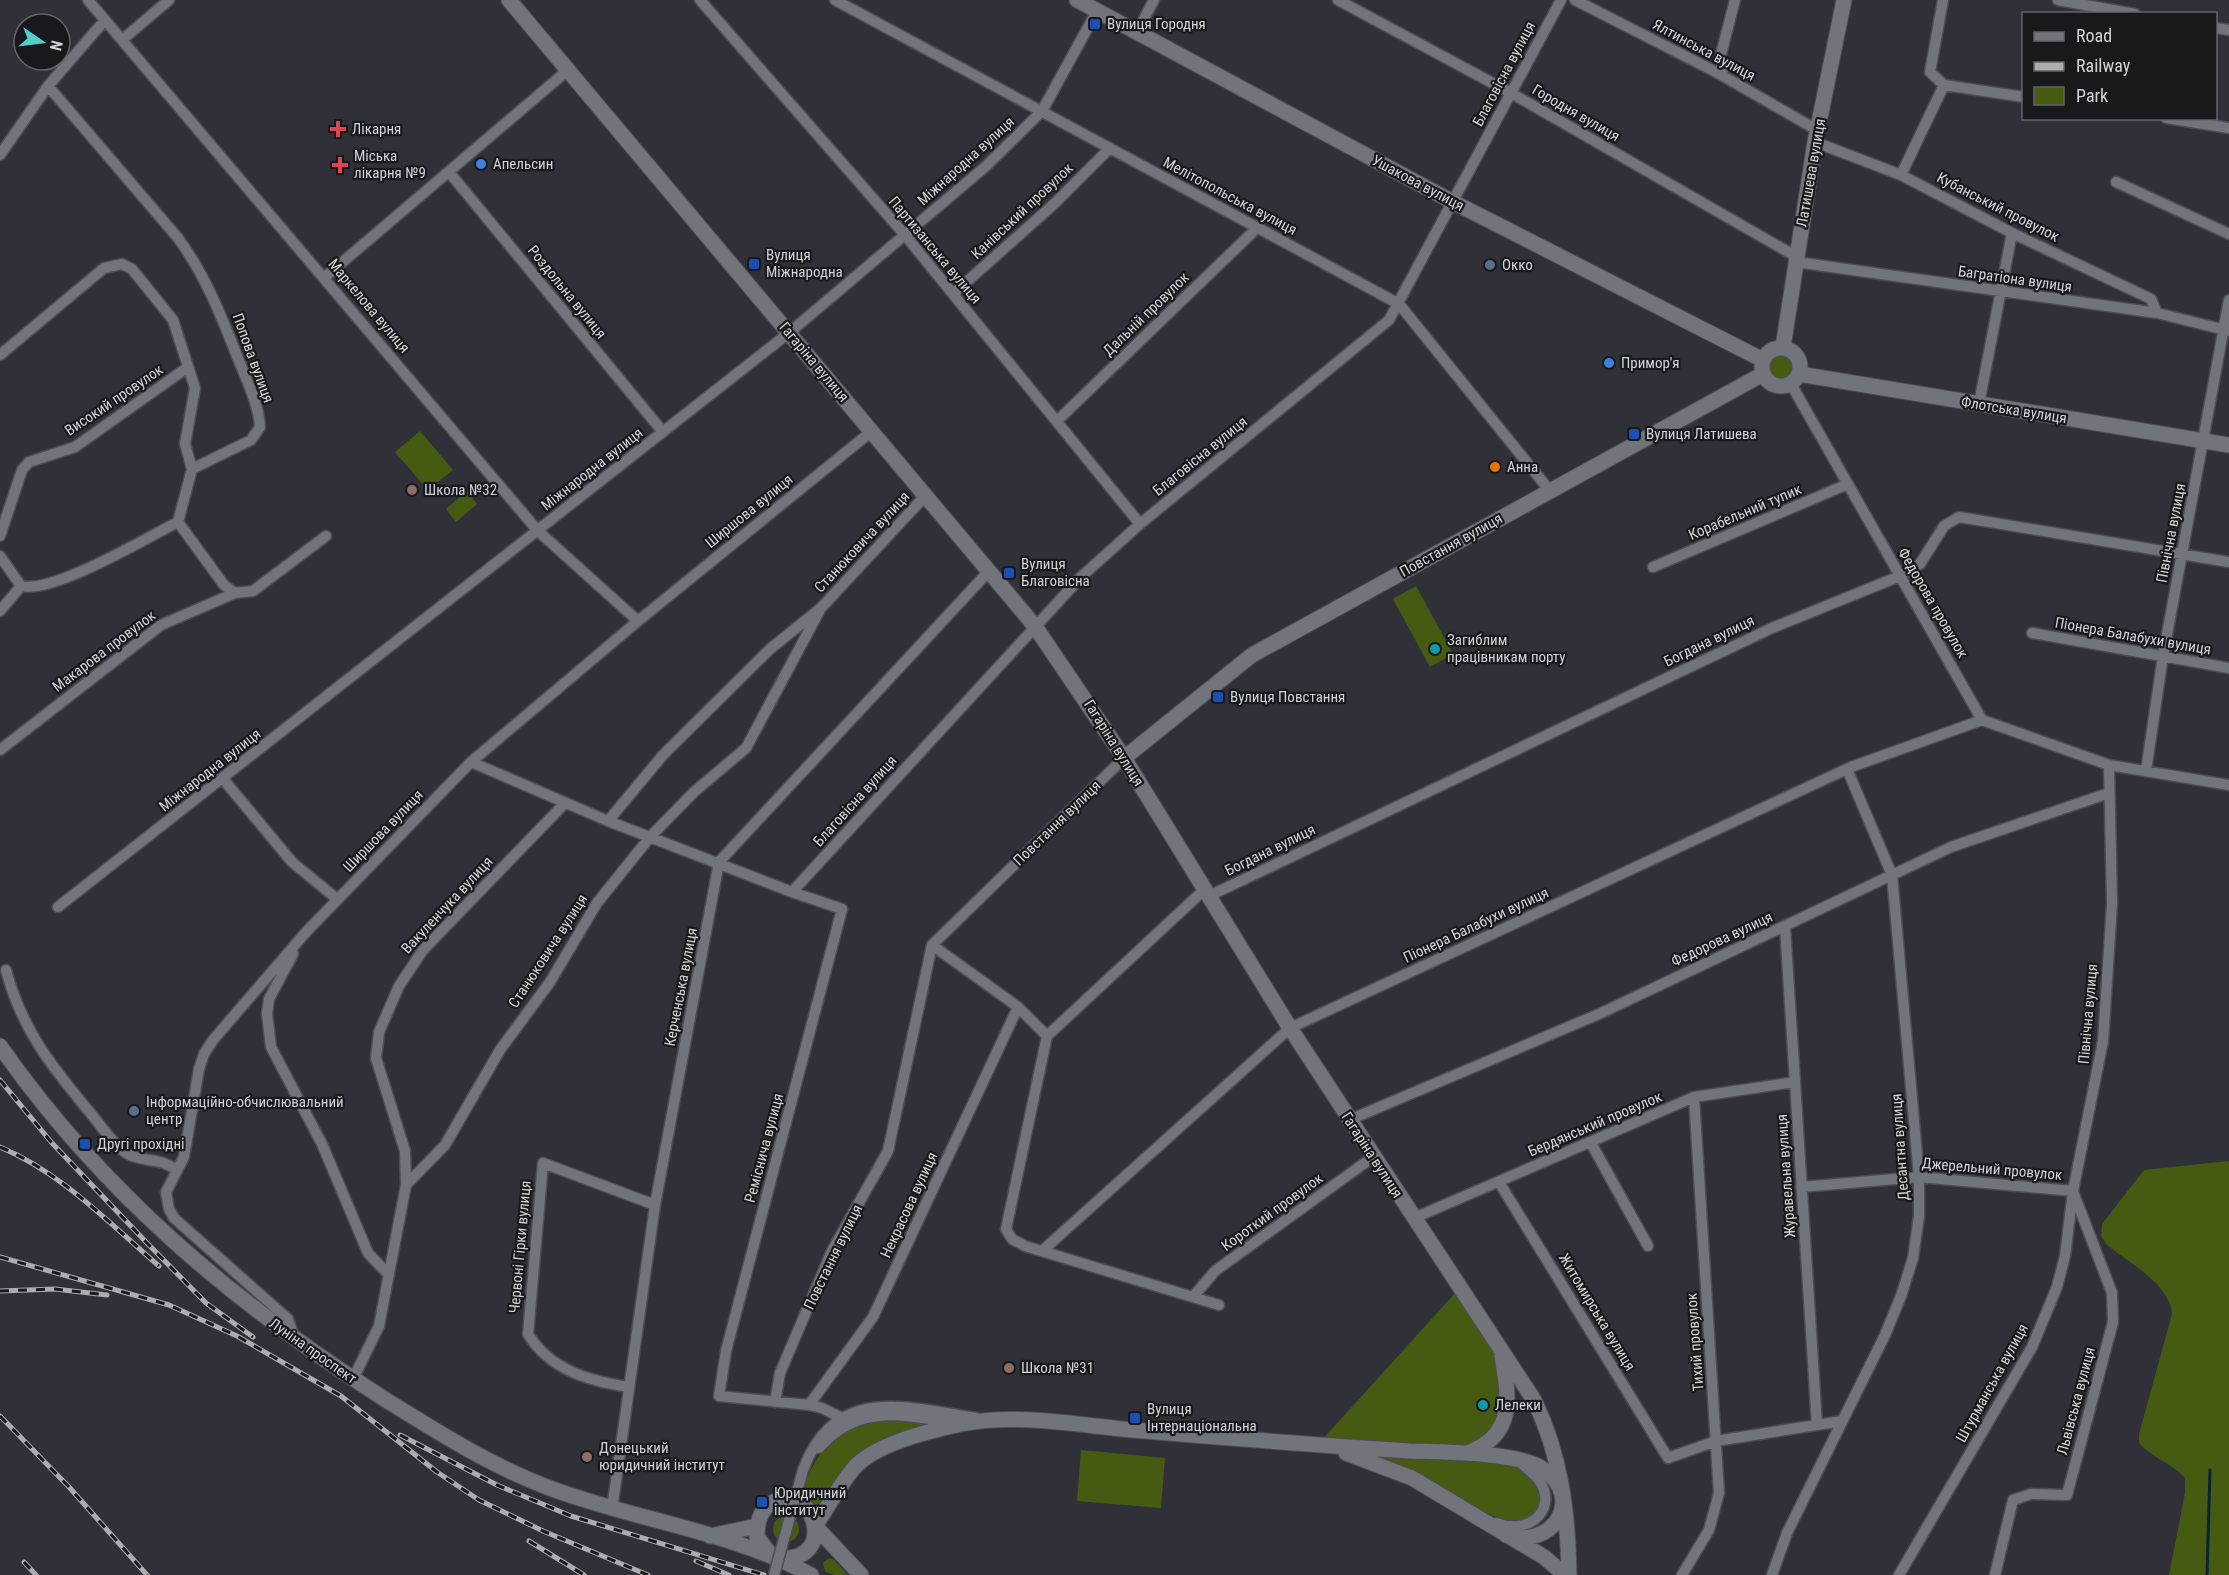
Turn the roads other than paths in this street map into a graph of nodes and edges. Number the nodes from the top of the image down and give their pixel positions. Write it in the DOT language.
graph roads {
  1 [pos="88,0"];
  2 [pos="169,0"];
  3 [pos="509,0"];
  4 [pos="700,0"];
  5 [pos="835,0"];
  6 [pos="1077,0"];
  7 [pos="1154,0"];
  8 [pos="1338,0"];
  9 [pos="1561,0"];
  10 [pos="1575,0"];
  11 [pos="1734,0"];
  12 [pos="1844,0"];
  13 [pos="1943,0"];
  14 [pos="2058,0"];
  15 [pos="1097,11"];
  16 [pos="2124,12"];
  17 [pos="105,20"];
  18 [pos="1137,32"];
  19 [pos="122,40"];
  20 [pos="1720,58"];
  21 [pos="1707,67"];
  22 [pos="568,70"];
  23 [pos="1723,75"];
  24 [pos="1944,85"];
  25 [pos="48,86"];
  26 [pos="1511,93"];
  27 [pos="2022,97"];
  28 [pos="1042,111"];
  29 [pos="2179,120"];
  30 [pos="2229,128"];
  31 [pos="1816,136"];
  32 [pos="1110,148"];
  33 [pos="0,155"];
  34 [pos="449,172"];
  35 [pos="1901,175"];
  36 [pos="2116,182"];
  37 [pos="1453,202"];
  38 [pos="1257,228"];
  39 [pos="2012,233"];
  40 [pos="2229,234"];
  41 [pos="905,235"];
  42 [pos="1797,260"];
  43 [pos="325,277"];
  44 [pos="2001,292"];
  45 [pos="953,294"];
  46 [pos="2229,300"];
  47 [pos="1399,304"];
  48 [pos="2157,313"];
  49 [pos="2226,330"];
  50 [pos="790,332"];
  51 [pos="1783,347"];
  52 [pos="0,355"];
  53 [pos="188,367"];
  54 [pos="1763,367"];
  55 [pos="1795,379"];
  56 [pos="1979,404"];
  57 [pos="1057,421"];
  58 [pos="872,430"];
  59 [pos="663,432"];
  60 [pos="2204,441"];
  61 [pos="2229,445"];
  62 [pos="192,469"];
  63 [pos="1848,484"];
  64 [pos="1550,491"];
  65 [pos="926,495"];
  66 [pos="178,522"];
  67 [pos="1140,524"];
  68 [pos="538,531"];
  69 [pos="0,536"];
  70 [pos="326,536"];
  71 [pos="2182,554"];
  72 [pos="0,556"];
  73 [pos="2229,562"];
  74 [pos="1653,567"];
  75 [pos="990,571"];
  76 [pos="1900,576"];
  77 [pos="21,586"];
  78 [pos="235,593"];
  79 [pos="821,609"];
  80 [pos="0,611"];
  81 [pos="638,621"];
  82 [pos="1034,625"];
  83 [pos="2032,633"];
  84 [pos="2163,656"];
  85 [pos="2229,668"];
  86 [pos="1982,720"];
  87 [pos="0,750"];
  88 [pos="1124,758"];
  89 [pos="471,762"];
  90 [pos="2109,765"];
  91 [pos="1847,769"];
  92 [pos="2146,771"];
  93 [pos="223,779"];
  94 [pos="2229,785"];
  95 [pos="2109,793"];
  96 [pos="565,803"];
  97 [pos="608,821"];
  98 [pos="650,837"];
  99 [pos="719,862"];
  100 [pos="1892,875"];
  101 [pos="792,892"];
  102 [pos="1207,893"];
  103 [pos="337,899"];
  104 [pos="57,907"];
  105 [pos="1785,926"];
  106 [pos="307,931"];
  107 [pos="932,945"];
  108 [pos="6,970"];
  109 [pos="1018,1007"];
  110 [pos="1290,1028"];
  111 [pos="1047,1036"];
  112 [pos="0,1046"];
  113 [pos="1795,1083"];
  114 [pos="1694,1097"];
  115 [pos="1349,1120"];
  116 [pos="1591,1143"];
  117 [pos="1373,1157"];
  118 [pos="177,1171"];
  119 [pos="1919,1177"];
  120 [pos="1499,1182"];
  121 [pos="406,1185"];
  122 [pos="1801,1187"];
  123 [pos="2073,1191"];
  124 [pos="655,1205"];
  125 [pos="1414,1218"];
  126 [pos="1648,1246"];
  127 [pos="1042,1251"];
  128 [pos="389,1275"];
  129 [pos="1193,1297"];
  130 [pos="1219,1305"];
  131 [pos="295,1340"];
  132 [pos="1500,1347"];
  133 [pos="353,1379"];
  134 [pos="629,1387"];
  135 [pos="775,1402"];
  136 [pos="809,1405"];
  137 [pos="842,1418"];
  138 [pos="988,1420"];
  139 [pos="1842,1421"];
  140 [pos="960,1424"];
  141 [pos="1817,1425"];
  142 [pos="1716,1441"];
  143 [pos="1299,1444"];
  144 [pos="1465,1454"];
  145 [pos="1518,1460"];
  146 [pos="803,1470"];
  147 [pos="1563,1495"];
  148 [pos="1452,1503"];
  149 [pos="829,1506"];
  150 [pos="807,1508"];
  151 [pos="612,1509"];
  152 [pos="757,1526"];
  153 [pos="816,1526"];
  154 [pos="1506,1535"];
  155 [pos="707,1536"];
  156 [pos="775,1556"];
  157 [pos="774,1575"];
  158 [pos="811,1575"];
  159 [pos="861,1575"];
  160 [pos="1567,1575"];
  161 [pos="1683,1575"];
  162 [pos="1772,1575"];
  163 [pos="1899,1575"];
  164 [pos="1995,1575"];
  1 -- 17 [label="street, Маркелова вулиця"];
  2 -- 19 [label="street"];
  3 -- 22 [label="street, Гагаріна вулиця"];
  4 -- 41 [label="street, Партизанська вулиця"];
  5 -- 28 [label="street, Мелітопольська вулиця"];
  6 -- 15 [label="street, Ушакова вулиця"];
  7 -- 18 [label="street"];
  8 -- 26 [label="street, Городня вулиця"];
  9 -- 26 [label="street, Благовісна вулиця"];
  10 -- 21 [label="street, Ялтинська вулиця"];
  11 -- 20 [label="street"];
  12 -- 31 [label="street, Латишева вулиця"];
  13 -- 24 [label="street"];
  14 -- 16 [label="street"];
  15 -- 18 [label="street, Ушакова вулиця"];
  15 -- 28 [label="street, Міжнародна вулиця"];
  17 -- 19 [label="street, Маркелова вулиця"];
  17 -- 25 [label="street"];
  18 -- 37 [label="street, Ушакова вулиця"];
  19 -- 43 [label="street, Маркелова вулиця"];
  20 -- 21 [label="street"];
  20 -- 23 [label="street"];
  21 -- 23 [label="street, Ялтинська вулиця"];
  22 -- 34 [label="street"];
  22 -- 50 [label="street, Гагаріна вулиця"];
  23 -- 31 [label="street, Ялтинська вулиця"];
  24 -- 27 [label="street"];
  24 -- 35 [label="street"];
  25 -- 33 [label="street"];
  25 -- 62 [label="street, Попова вулиця"];
  26 -- 37 [label="street, Благовісна вулиця"];
  26 -- 42 [label="street, Городня вулиця"];
  28 -- 32 [label="street, Мелітопольська вулиця"];
  28 -- 41 [label="street, Міжнародна вулиця"];
  29 -- 30 [label="street"];
  31 -- 35 [label="street, Кубанський провулок"];
  31 -- 42 [label="street, Латишева вулиця"];
  32 -- 38 [label="street, Мелітопольська вулиця"];
  32 -- 45 [label="street, Канівський провулок"];
  34 -- 43 [label="street"];
  34 -- 59 [label="street, Роздольна вулиця"];
  35 -- 39 [label="street, Кубанський провулок"];
  36 -- 40 [label="street"];
  37 -- 47 [label="street, Благовісна вулиця"];
  37 -- 54 [label="street, Ушакова вулиця"];
  38 -- 47 [label="street, Мелітопольська вулиця"];
  38 -- 57 [label="street, Дальній провулок"];
  39 -- 44 [label="street"];
  39 -- 48 [label="street, Кубанський провулок"];
  41 -- 45 [label="street, Партизанська вулиця"];
  41 -- 50 [label="street, Міжнародна вулиця"];
  42 -- 44 [label="street, Багратіона вулиця"];
  42 -- 51 [label="street, Латишева вулиця"];
  43 -- 68 [label="street, Маркелова вулиця"];
  44 -- 48 [label="street, Багратіона вулиця"];
  44 -- 56 [label="street"];
  45 -- 57 [label="street, Партизанська вулиця"];
  46 -- 49 [label="street, Північна вулиця"];
  47 -- 64 [label="street, Мелітопольська вулиця"];
  47 -- 67 [label="street, Благовісна вулиця"];
  48 -- 49 [label="street, Багратіона вулиця"];
  49 -- 60 [label="street, Північна вулиця"];
  50 -- 58 [label="street, Гагаріна вулиця"];
  50 -- 59 [label="street, Міжнародна вулиця"];
  51 -- 54 [label="street"];
  51 -- 55 [label="street"];
  52 -- 53 [label="street"];
  53 -- 62 [label="street"];
  53 -- 69 [label="street, Високий провулок"];
  54 -- 55 [label="street"];
  54 -- 64 [label="street, Повстання вулиця"];
  55 -- 56 [label="street, Флотська вулиця"];
  55 -- 63 [label="street, Федорова провулок"];
  56 -- 60 [label="street, Флотська вулиця"];
  57 -- 67 [label="street, Партизанська вулиця"];
  58 -- 65 [label="street, Гагаріна вулиця"];
  58 -- 81 [label="street, Ширшова вулиця"];
  59 -- 68 [label="street, Міжнародна вулиця"];
  60 -- 61 [label="street, Флотська вулиця"];
  60 -- 71 [label="street, Північна вулиця"];
  62 -- 66 [label="street"];
  63 -- 74 [label="street, Корабельний тупик"];
  63 -- 76 [label="street, Федорова провулок"];
  64 -- 88 [label="street, Повстання вулиця"];
  65 -- 75 [label="street, Гагаріна вулиця"];
  65 -- 79 [label="street, Станюковича вулиця"];
  66 -- 77 [label="street"];
  66 -- 78 [label="street"];
  67 -- 82 [label="street, Благовісна вулиця"];
  68 -- 81 [label="street, Маркелова вулиця"];
  68 -- 93 [label="street, Міжнародна вулиця"];
  70 -- 78 [label="street, Макарова провулок"];
  71 -- 73 [label="street, Богдана вулиця"];
  71 -- 76 [label="street, Богдана вулиця"];
  71 -- 84 [label="street, Північна вулиця"];
  72 -- 77 [label="street"];
  75 -- 82 [label="street, Гагаріна вулиця"];
  75 -- 99 [label="street"];
  76 -- 86 [label="street, Федорова провулок"];
  76 -- 102 [label="street, Богдана вулиця"];
  77 -- 80 [label="street"];
  78 -- 87 [label="street, Макарова провулок"];
  79 -- 97 [label="street, Станюковича вулиця"];
  79 -- 98 [label="street, Станюковича вулиця"];
  81 -- 89 [label="street, Ширшова вулиця"];
  82 -- 88 [label="street, Гагаріна вулиця"];
  82 -- 101 [label="street, Благовісна вулиця"];
  83 -- 84 [label="street, Піонера Балабухи вулиця"];
  84 -- 85 [label="street, Піонера Балабухи вулиця"];
  84 -- 92 [label="street, Північна вулиця"];
  86 -- 90 [label="street"];
  86 -- 91 [label="street, Піонера Балабухи вулиця"];
  88 -- 102 [label="street, Гагаріна вулиця"];
  88 -- 107 [label="street, Повстання вулиця"];
  89 -- 96 [label="street"];
  89 -- 103 [label="street, Ширшова вулиця"];
  90 -- 92 [label="street"];
  90 -- 95 [label="street, Північна вулиця"];
  91 -- 100 [label="street, Десантна вулиця"];
  91 -- 110 [label="street, Піонера Балабухи вулиця"];
  92 -- 94 [label="street"];
  93 -- 103 [label="street"];
  93 -- 104 [label="street, Міжнародна вулиця"];
  95 -- 100 [label="street, Федорова вулиця"];
  95 -- 123 [label="street, Північна вулиця"];
  96 -- 97 [label="street"];
  96 -- 121 [label="street, Вакуленчука вулиця"];
  97 -- 98 [label="street"];
  98 -- 99 [label="street"];
  98 -- 121 [label="street, Станюковича вулиця"];
  99 -- 101 [label="street"];
  99 -- 124 [label="street, Керченська вулиця"];
  100 -- 105 [label="street, Федорова вулиця"];
  100 -- 119 [label="street, Десантна вулиця"];
  101 -- 135 [label="street, Реміснича вулиця"];
  102 -- 110 [label="street, Гагаріна вулиця"];
  102 -- 111 [label="street, Богдана вулиця"];
  103 -- 106 [label="street, Ширшова вулиця"];
  105 -- 113 [label="street, Журавельна вулиця"];
  105 -- 115 [label="street, Федорова вулиця"];
  106 -- 118 [label="street, Ширшова вулиця"];
  106 -- 128 [label="street"];
  107 -- 109 [label="street"];
  107 -- 135 [label="street, Повстання вулиця"];
  108 -- 118 [label="street"];
  109 -- 111 [label="street"];
  109 -- 136 [label="street, Некрасова вулиця"];
  110 -- 115 [label="street, Гагаріна вулиця"];
  110 -- 127 [label="street, Піонера Балабухи вулиця"];
  111 -- 127 [label="street"];
  112 -- 131 [label="street, Луніна проспект"];
  113 -- 114 [label="street, Бердянський провулок"];
  113 -- 122 [label="street, Журавельна вулиця"];
  114 -- 116 [label="street, Бердянський провулок"];
  114 -- 142 [label="street, Тихий провулок"];
  115 -- 117 [label="street, Гагаріна вулиця"];
  116 -- 120 [label="street, Бердянський провулок"];
  116 -- 126 [label="street"];
  117 -- 125 [label="street, Гагаріна вулиця"];
  117 -- 129 [label="street, Короткий провулок"];
  118 -- 131 [label="street, Ширшова вулиця"];
  119 -- 122 [label="street, Джерельний провулок"];
  119 -- 123 [label="street, Джерельний провулок"];
  119 -- 139 [label="street, Десантна вулиця"];
  120 -- 125 [label="street, Бердянський провулок"];
  120 -- 142 [label="street, Житомирська вулиця"];
  121 -- 128 [label="street"];
  122 -- 141 [label="street, Журавельна вулиця"];
  123 -- 163 [label="street, Штурманська вулиця"];
  123 -- 164 [label="street, Львівська вулиця"];
  124 -- 134 [label="street, Керченська вулиця"];
  124 -- 134 [label="street, Червоні Гірки вулиця"];
  125 -- 132 [label="street, Гагаріна вулиця"];
  127 -- 129 [label="street"];
  128 -- 133 [label="street"];
  129 -- 130 [label="street"];
  131 -- 133 [label="street, Луніна проспект"];
  132 -- 144 [label="street"];
  132 -- 147 [label="street, Гагаріна вулиця"];
  133 -- 151 [label="street, Луніна проспект"];
  134 -- 151 [label="street, Керченська вулиця"];
  135 -- 136 [label="street"];
  136 -- 137 [label="street"];
  137 -- 138 [label="street"];
  137 -- 146 [label="street"];
  138 -- 140 [label="street"];
  138 -- 143 [label="street"];
  139 -- 141 [label="street"];
  139 -- 162 [label="street, Десантна вулиця"];
  140 -- 146 [label="street"];
  140 -- 149 [label="street"];
  141 -- 142 [label="street"];
  142 -- 161 [label="street, Тихий провулок"];
  143 -- 144 [label="street"];
  143 -- 148 [label="street"];
  144 -- 145 [label="street"];
  145 -- 147 [label="street"];
  145 -- 148 [label="street"];
  146 -- 157 [label="street, bridge"];
  147 -- 154 [label="street"];
  147 -- 160 [label="street, Гагаріна вулиця"];
  148 -- 154 [label="street"];
  149 -- 150 [label="street"];
  149 -- 153 [label="street"];
  150 -- 152 [label="street"];
  150 -- 153 [label="street"];
  151 -- 155 [label="street, Луніна проспект"];
  152 -- 155 [label="street, Луніна проспект"];
  152 -- 156 [label="street"];
  153 -- 156 [label="street"];
  153 -- 159 [label="street"];
  154 -- 160 [label="street"];
  155 -- 156 [label="street, Луніна проспект"];
  156 -- 158 [label="street, Луніна проспект"];
}
